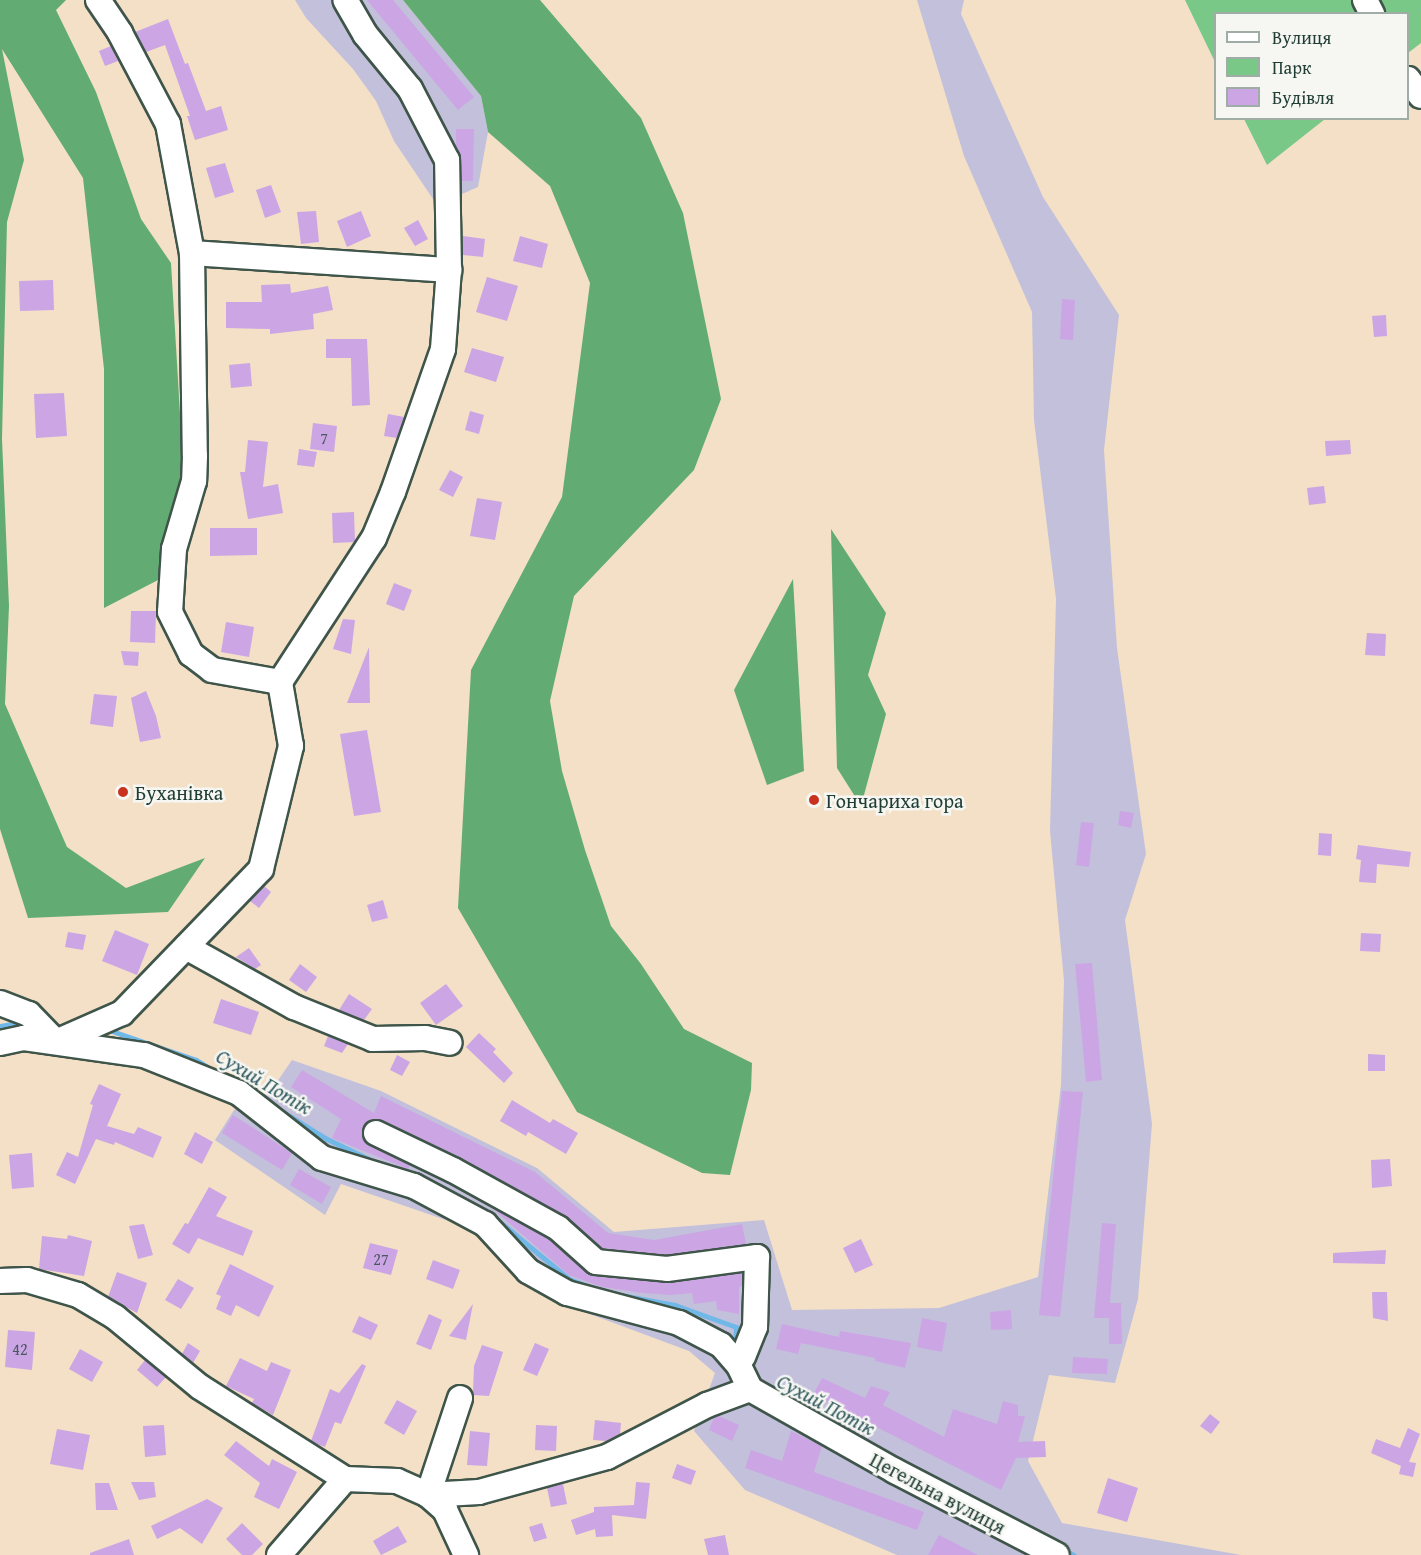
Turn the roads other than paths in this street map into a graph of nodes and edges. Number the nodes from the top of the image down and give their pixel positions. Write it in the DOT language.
graph roads {
  1 [pos="98,0"];
  2 [pos="345,0"];
  3 [pos="1409,81"];
  4 [pos="1421,96"];
  5 [pos="192,253"];
  6 [pos="449,270"];
  7 [pos="280,682"];
  8 [pos="186,946"];
  9 [pos="0,1003"];
  10 [pos="56,1042"];
  11 [pos="0,1043"];
  12 [pos="450,1043"];
  13 [pos="376,1132"];
  14 [pos="0,1281"];
  15 [pos="743,1357"];
  16 [pos="750,1389"];
  17 [pos="460,1398"];
  18 [pos="345,1479"];
  19 [pos="428,1495"];
  20 [pos="279,1555"];
  21 [pos="466,1555"];
  22 [pos="1057,1555"];
  1 -- 5 [label="street"];
  2 -- 6 [label="street"];
  3 -- 4 [label="street"];
  5 -- 6 [label="street"];
  5 -- 7 [label="street"];
  6 -- 7 [label="street"];
  7 -- 8 [label="street"];
  8 -- 10 [label="street"];
  8 -- 12 [label="street"];
  9 -- 10 [label="street"];
  10 -- 11 [label="street"];
  10 -- 16 [label="street"];
  13 -- 15 [label="street"];
  14 -- 18 [label="street"];
  16 -- 19 [label="street"];
  16 -- 22 [label="street, Цегельна вулиця"];
  17 -- 19 [label="street"];
  18 -- 19 [label="street"];
  18 -- 20 [label="street"];
  19 -- 21 [label="street"];
}
